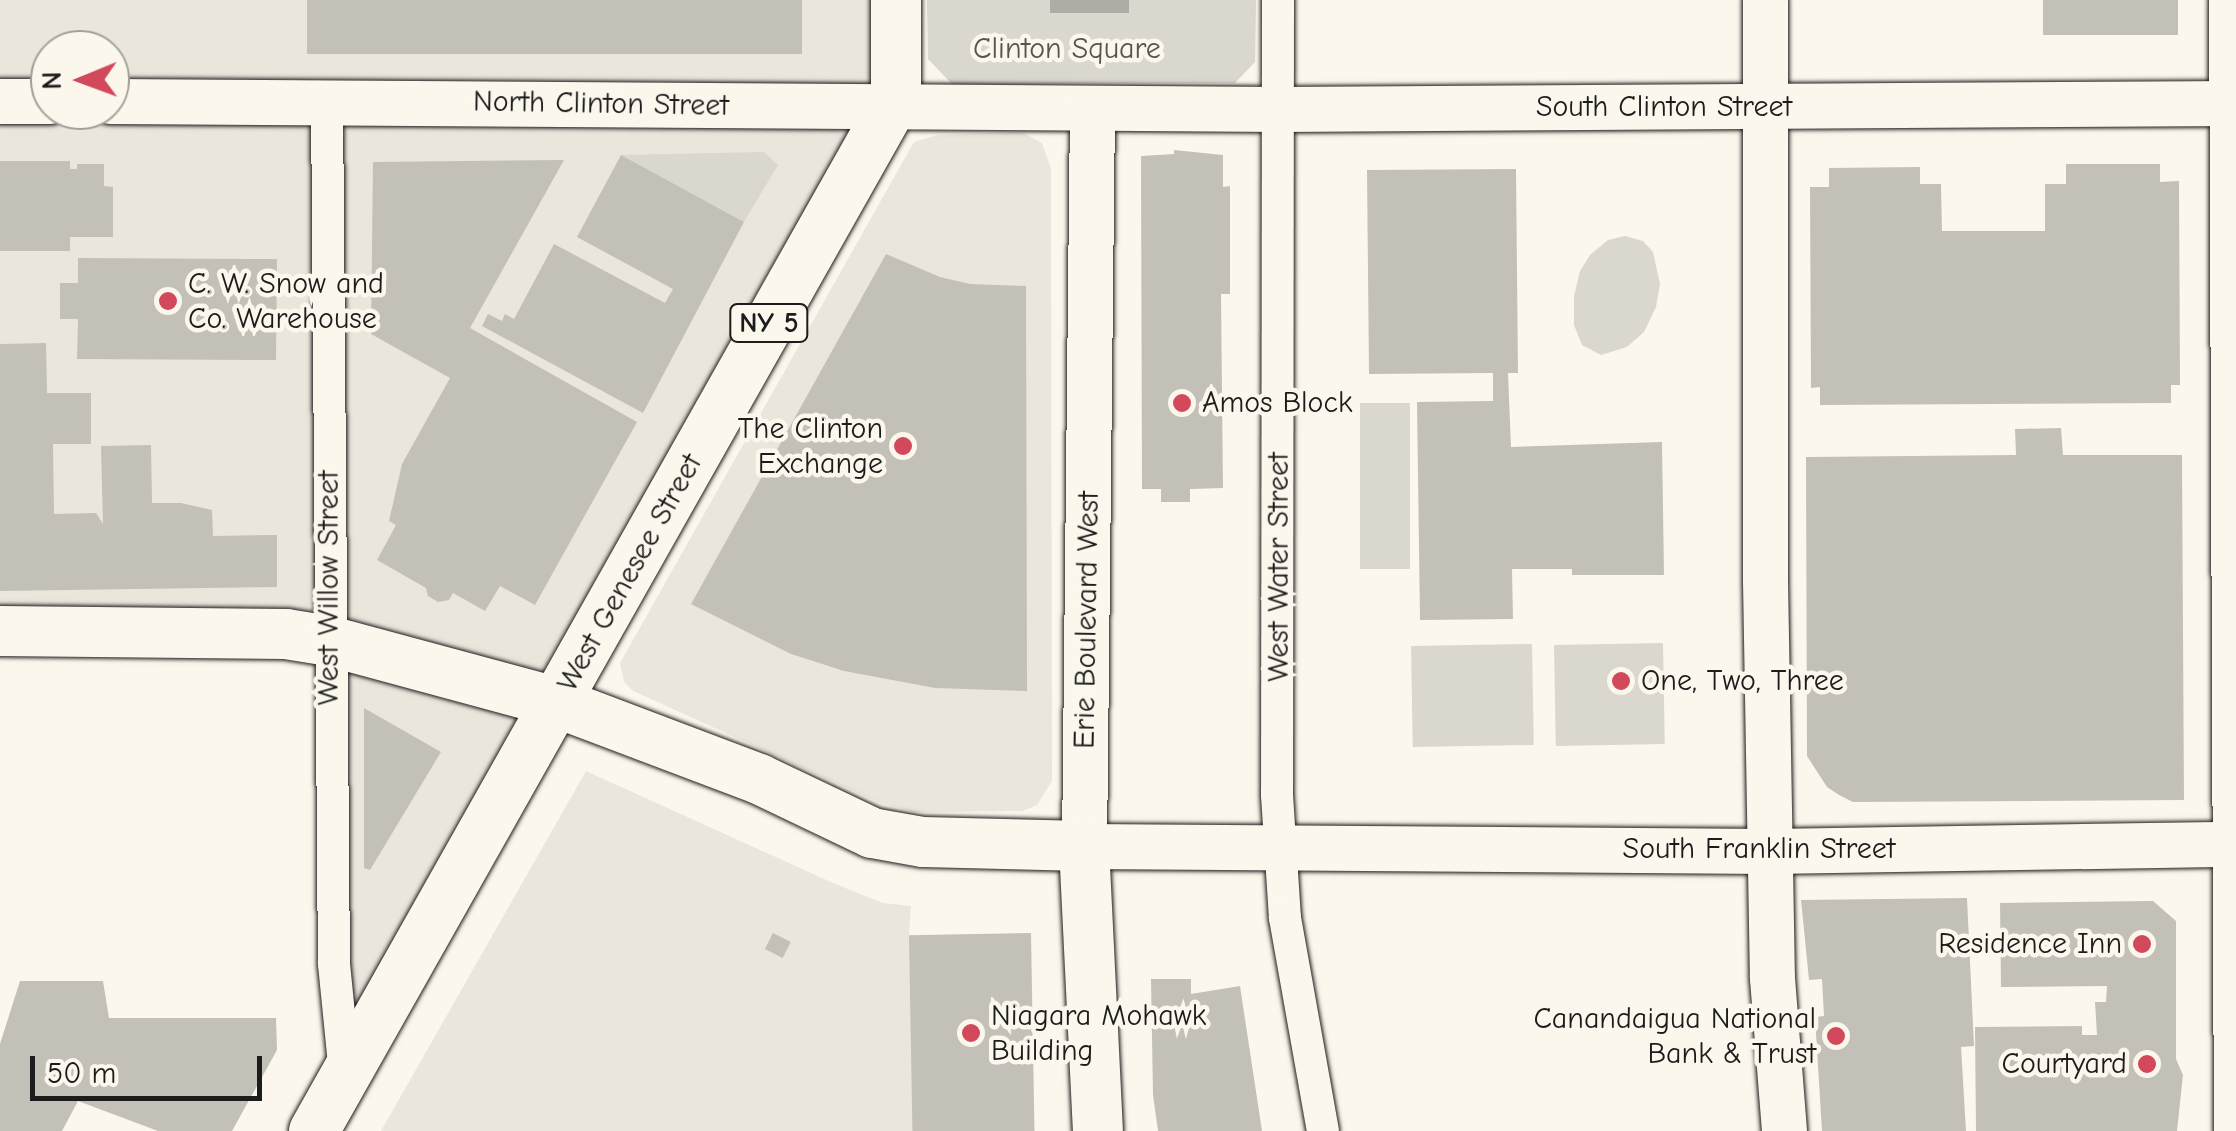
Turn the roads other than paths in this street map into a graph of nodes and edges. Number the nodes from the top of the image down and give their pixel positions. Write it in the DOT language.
graph roads {
  1 [pos="896,0"];
  2 [pos="1278,0"];
  3 [pos="1765,0"];
  4 [pos="2231,0"];
  5 [pos="327,100"];
  6 [pos="30,101"];
  7 [pos="130,101"];
  8 [pos="0,102"];
  9 [pos="2234,103"];
  10 [pos="1766,107"];
  11 [pos="890,108"];
  12 [pos="1092,108"];
  13 [pos="1280,109"];
  14 [pos="0,630"];
  15 [pos="329,641"];
  16 [pos="558,702"];
  17 [pos="2235,844"];
  18 [pos="1282,845"];
  19 [pos="1084,846"];
  20 [pos="1770,851"];
  21 [pos="345,1076"];
  22 [pos="314,1131"];
  23 [pos="1098,1131"];
  24 [pos="1322,1131"];
  25 [pos="1784,1131"];
  26 [pos="2236,1131"];
  1 -- 11 [label="main road, West Genesee Street / NY 5"];
  2 -- 13 [label="street, West Water Street"];
  3 -- 10 [label="street"];
  4 -- 9 [label="street"];
  5 -- 7 [label="street, North Clinton Street"];
  5 -- 11 [label="street, North Clinton Street"];
  5 -- 15 [label="street, West Willow Street"];
  6 -- 8 [label="street"];
  9 -- 10 [label="street, South Clinton Street"];
  9 -- 17 [label="street"];
  10 -- 13 [label="street, South Clinton Street"];
  10 -- 20 [label="street"];
  11 -- 12 [label="street, North Clinton Street"];
  11 -- 16 [label="main road, West Genesee Street / NY 5"];
  12 -- 13 [label="street, South Clinton Street"];
  12 -- 19 [label="street, Erie Boulevard West"];
  13 -- 18 [label="street, West Water Street"];
  14 -- 15 [label="main road"];
  15 -- 16 [label="main road"];
  15 -- 21 [label="street, West Willow Street"];
  16 -- 19 [label="main road"];
  16 -- 21 [label="main road, West Genesee Street / NY 5"];
  17 -- 20 [label="street, South Franklin Street"];
  17 -- 26 [label="street"];
  18 -- 19 [label="street, South Franklin Street"];
  18 -- 20 [label="street, South Franklin Street"];
  18 -- 24 [label="street, West Water Street"];
  19 -- 23 [label="main road, Erie Boulevard West"];
  20 -- 25 [label="street"];
  21 -- 22 [label="main road, West Genesee Street / NY 5"];
}
